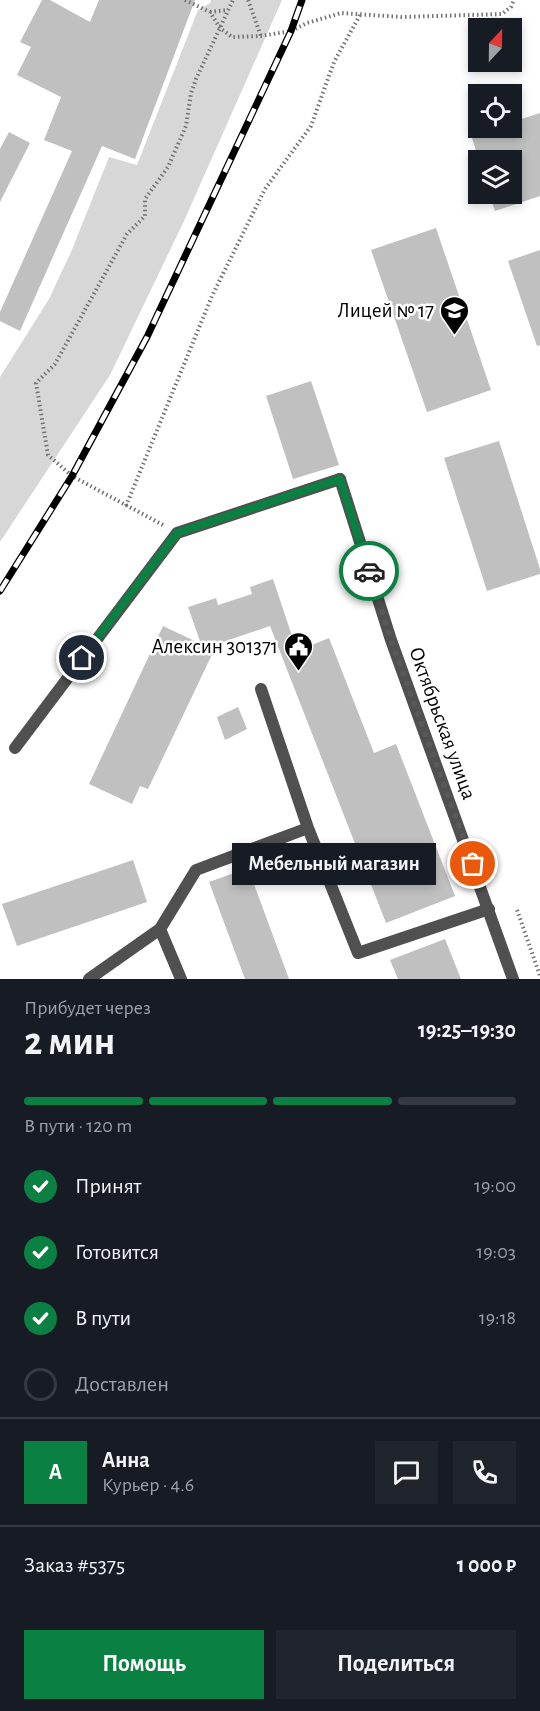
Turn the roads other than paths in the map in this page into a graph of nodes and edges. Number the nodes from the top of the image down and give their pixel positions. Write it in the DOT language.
graph roads {
  1 [pos="261,689"];
  2 [pos="15,748"];
  3 [pos="308,828"];
  4 [pos="489,909"];
  5 [pos="160,930"];
  6 [pos="89,979"];
  7 [pos="181,979"];
  8 [pos="513,979"];
  1 -- 3 [label="street"];
  2 -- 4 [label="street, Октябрьская улица"];
  3 -- 4 [label="street"];
  3 -- 5 [label="street"];
  4 -- 8 [label="street, Октябрьская улица"];
  5 -- 6 [label="street"];
  5 -- 7 [label="street"];
}
